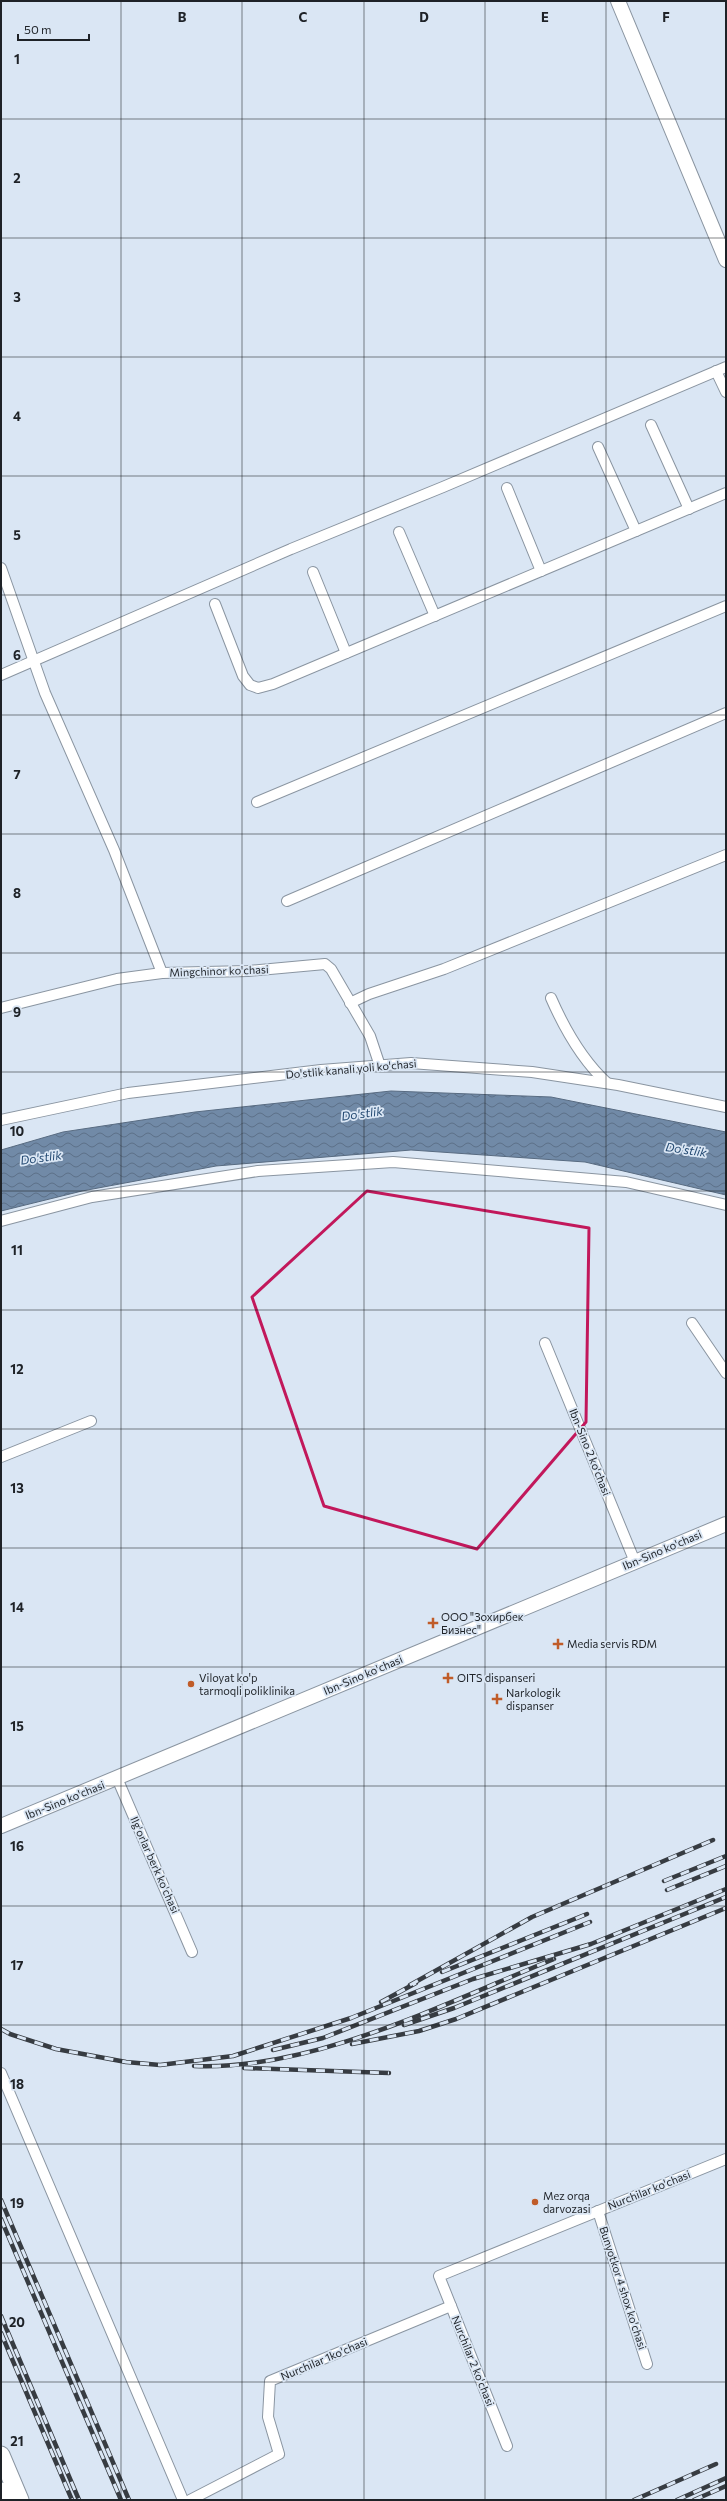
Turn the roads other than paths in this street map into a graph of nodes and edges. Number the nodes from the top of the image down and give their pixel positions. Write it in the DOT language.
graph roads {
  1 [pos="618,1"];
  2 [pos="726,260"];
  3 [pos="726,367"];
  4 [pos="716,371"];
  5 [pos="726,392"];
  6 [pos="651,425"];
  7 [pos="598,447"];
  8 [pos="507,488"];
  9 [pos="726,493"];
  10 [pos="689,509"];
  11 [pos="636,531"];
  12 [pos="399,532"];
  13 [pos="1,568"];
  14 [pos="541,571"];
  15 [pos="313,572"];
  16 [pos="215,604"];
  17 [pos="726,606"];
  18 [pos="435,616"];
  19 [pos="346,653"];
  20 [pos="33,661"];
  21 [pos="1,675"];
  22 [pos="726,713"];
  23 [pos="257,802"];
  24 [pos="726,855"];
  25 [pos="287,901"];
  26 [pos="162,973"];
  27 [pos="551,998"];
  28 [pos="350,1003"];
  29 [pos="1,1008"];
  30 [pos="380,1066"];
  31 [pos="607,1083"];
  32 [pos="726,1107"];
  33 [pos="1,1120"];
  34 [pos="726,1205"];
  35 [pos="1,1221"];
  36 [pos="692,1323"];
  37 [pos="545,1343"];
  38 [pos="726,1374"];
  39 [pos="91,1421"];
  40 [pos="1,1457"];
  41 [pos="726,1524"];
  42 [pos="635,1562"];
  43 [pos="117,1778"];
  44 [pos="1,1826"];
  45 [pos="192,1952"];
  46 [pos="1,2073"];
  47 [pos="726,2159"];
  48 [pos="598,2211"];
  49 [pos="439,2276"];
  50 [pos="451,2306"];
  51 [pos="647,2364"];
  52 [pos="506,2446"];
  53 [pos="1,2455"];
  54 [pos="1,2491"];
  55 [pos="5,2500"];
  56 [pos="20,2500"];
  57 [pos="183,2500"];
  58 [pos="190,2500"];
  1 -- 2 [label="main road"];
  3 -- 4 [label="street"];
  4 -- 5 [label="street"];
  4 -- 20 [label="street"];
  6 -- 10 [label="street"];
  7 -- 11 [label="street"];
  8 -- 14 [label="street"];
  9 -- 10 [label="street"];
  10 -- 11 [label="street"];
  11 -- 14 [label="street"];
  12 -- 18 [label="street"];
  13 -- 20 [label="street"];
  14 -- 18 [label="street"];
  15 -- 19 [label="street"];
  16 -- 19 [label="street"];
  17 -- 23 [label="street"];
  18 -- 19 [label="street"];
  20 -- 21 [label="street"];
  20 -- 26 [label="street"];
  22 -- 25 [label="street"];
  24 -- 28 [label="street"];
  26 -- 28 [label="street, Mingchinor ko'chasi"];
  26 -- 29 [label="street, Mingchinor ko'chasi"];
  27 -- 31 [label="street"];
  28 -- 30 [label="street, Mingchinor ko'chasi"];
  30 -- 31 [label="street, Do'stlik kanali yoli ko'chasi"];
  30 -- 33 [label="street, Do'stlik kanali yoli ko'chasi"];
  31 -- 32 [label="street, Do'stlik kanali yoli ko'chasi"];
  34 -- 35 [label="street"];
  36 -- 38 [label="street"];
  37 -- 42 [label="street, Ibn-Sino 2 ko'chasi"];
  39 -- 40 [label="street"];
  41 -- 42 [label="main road, Ibn-Sino ko'chasi"];
  42 -- 43 [label="main road, Ibn-Sino ko'chasi"];
  43 -- 44 [label="main road, Ibn-Sino ko'chasi"];
  43 -- 45 [label="street, Ilg'orlar berk ko'chasi"];
  46 -- 57 [label="street"];
  47 -- 48 [label="street, Nurchilar ko'chasi"];
  48 -- 49 [label="street, Nurchilar ko'chasi"];
  48 -- 51 [label="street, Bunyotkor 4 shox ko'chasi"];
  49 -- 50 [label="street, Nurchilar 2 ko'chasi"];
  50 -- 52 [label="street, Nurchilar 2 ko'chasi"];
  50 -- 58 [label="street, Nurchilar 1ko'chasi"];
  53 -- 56 [label="highway"];
  54 -- 55 [label="highway"];
}
